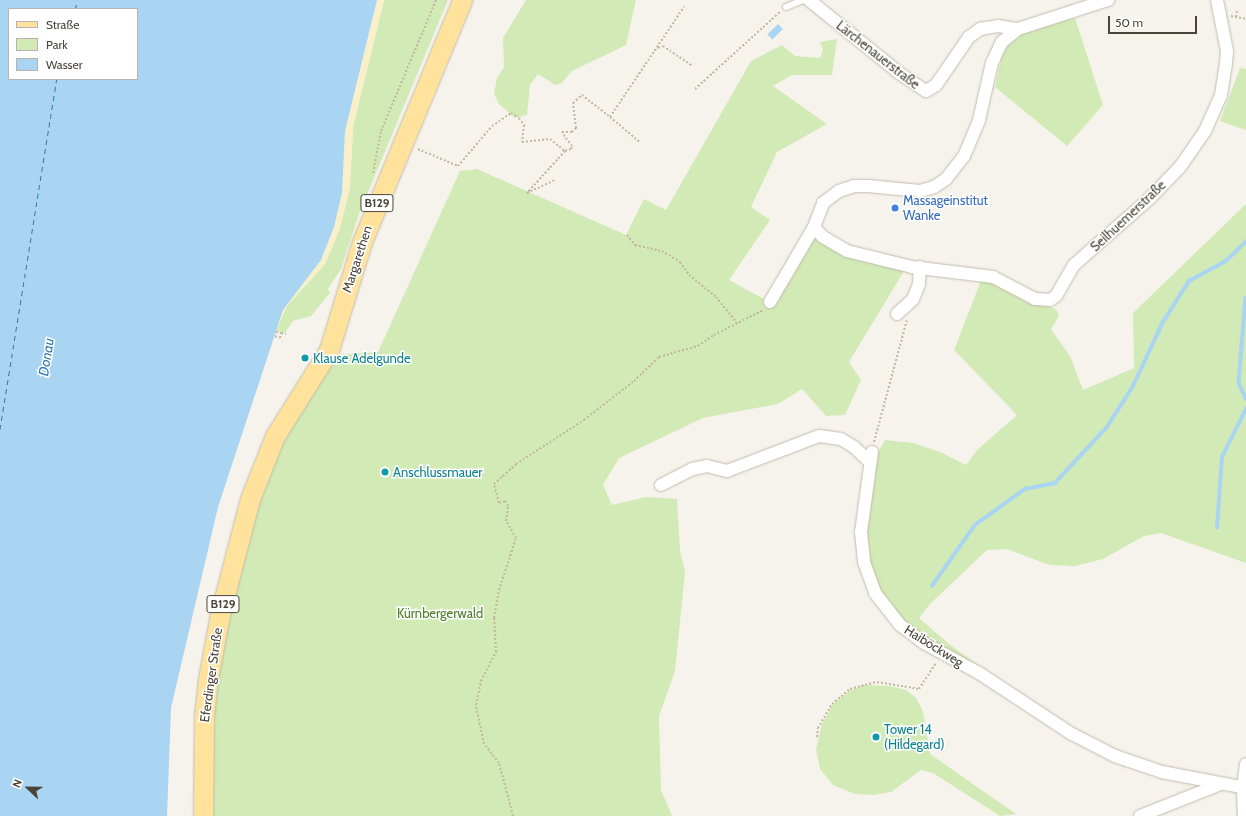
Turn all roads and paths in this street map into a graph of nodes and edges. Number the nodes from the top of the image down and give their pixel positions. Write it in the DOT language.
graph roads {
  1 [pos="436,0"];
  2 [pos="462,0"];
  3 [pos="803,0"];
  4 [pos="809,0"];
  5 [pos="1108,0"];
  6 [pos="1217,0"];
  7 [pos="684,7"];
  8 [pos="786,7"];
  9 [pos="1237,11"];
  10 [pos="1236,17"];
  11 [pos="1018,29"];
  12 [pos="656,49"];
  13 [pos="693,66"];
  14 [pos="695,89"];
  15 [pos="610,117"];
  16 [pos="639,141"];
  17 [pos="564,151"];
  18 [pos="426,152"];
  19 [pos="372,176"];
  20 [pos="555,180"];
  21 [pos="814,227"];
  22 [pos="627,235"];
  23 [pos="920,268"];
  24 [pos="770,302"];
  25 [pos="910,303"];
  26 [pos="896,314"];
  27 [pos="738,324"];
  28 [pos="276,332"];
  29 [pos="281,333"];
  30 [pos="286,334"];
  31 [pos="275,336"];
  32 [pos="295,404"];
  33 [pos="870,457"];
  34 [pos="661,485"];
  35 [pos="942,652"];
  36 [pos="817,737"];
  37 [pos="1246,764"];
  38 [pos="1221,784"];
  39 [pos="1244,788"];
  40 [pos="203,816"];
  41 [pos="513,816"];
  42 [pos="1140,816"];
  43 [pos="1244,816"];
  1 -- 19 [label="path"];
  2 -- 32 [label="main road, Margarethen / B129"];
  3 -- 8 [label="lane"];
  4 -- 11 [label="street, Lärchenauerstraße"];
  5 -- 11 [label="street, Lärchenauerstraße"];
  6 -- 23 [label="street, Seilhuemerstraße"];
  7 -- 12 [label="path"];
  8 -- 14 [label="path"];
  9 -- 10 [label="path"];
  11 -- 21 [label="street, Lärchenauerstraße"];
  12 -- 13 [label="path"];
  12 -- 15 [label="path"];
  15 -- 16 [label="path"];
  15 -- 17 [label="path"];
  17 -- 18 [label="path"];
  17 -- 20 [label="path"];
  21 -- 23 [label="street, Seilhuemerstraße"];
  21 -- 24 [label="street"];
  22 -- 27 [label="path"];
  23 -- 25 [label="street"];
  24 -- 27 [label="path"];
  25 -- 26 [label="street"];
  25 -- 33 [label="path"];
  27 -- 41 [label="path"];
  28 -- 29 [label="path"];
  29 -- 30 [label="path"];
  29 -- 31 [label="path"];
  32 -- 40 [label="main road, Eferdinger Straße / B129"];
  33 -- 34 [label="street"];
  33 -- 35 [label="street, Haiböckweg"];
  35 -- 36 [label="path"];
  35 -- 38 [label="street, Haiböckweg"];
  37 -- 39 [label="street"];
  38 -- 39 [label="street, Haiböckweg"];
  38 -- 42 [label="street"];
  39 -- 43 [label="street"];
}
